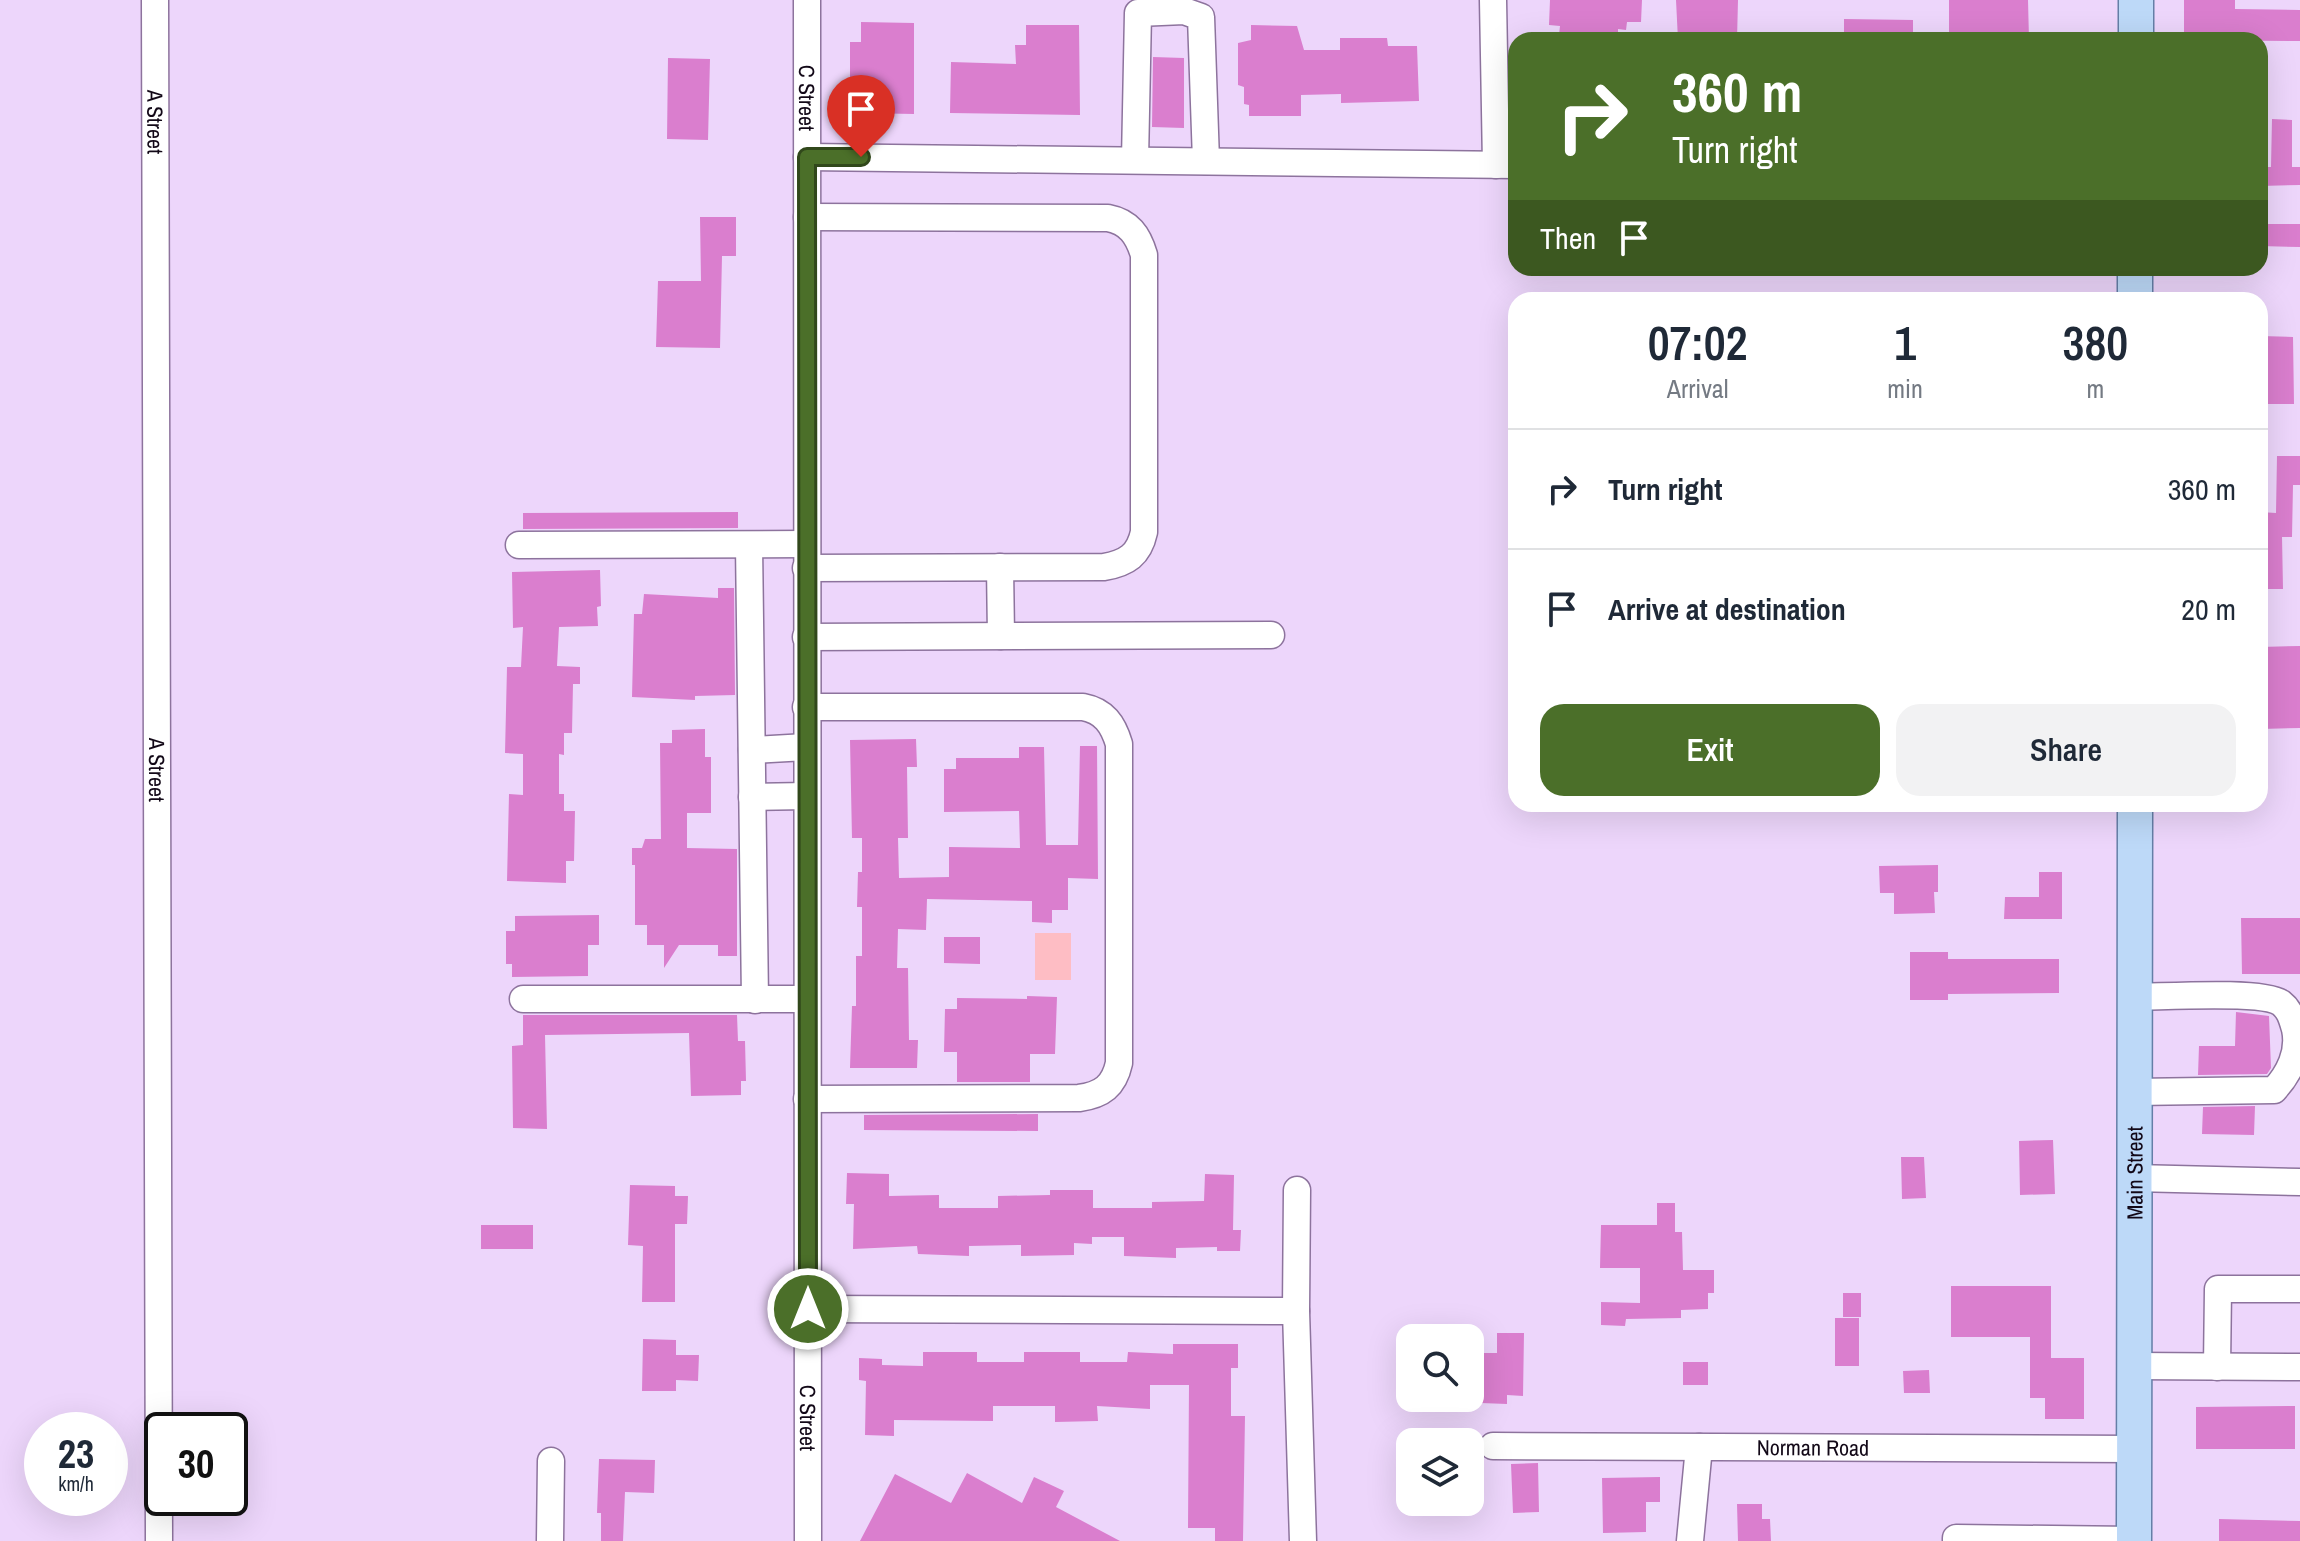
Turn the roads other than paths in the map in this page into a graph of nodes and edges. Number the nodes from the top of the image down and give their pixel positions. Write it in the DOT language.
graph roads {
  1 [pos="155,0"];
  2 [pos="807,0"];
  3 [pos="1493,0"];
  4 [pos="2136,0"];
  5 [pos="2136,32"];
  6 [pos="807,157"];
  7 [pos="1135,160"];
  8 [pos="1206,161"];
  9 [pos="1506,165"];
  10 [pos="807,217"];
  11 [pos="519,545"];
  12 [pos="749,545"];
  13 [pos="806,556"];
  14 [pos="1000,567"];
  15 [pos="1271,635"];
  16 [pos="1001,636"];
  17 [pos="806,637"];
  18 [pos="806,707"];
  19 [pos="806,747"];
  20 [pos="752,750"];
  21 [pos="807,796"];
  22 [pos="752,797"];
  23 [pos="2135,812"];
  24 [pos="2134,997"];
  25 [pos="523,999"];
  26 [pos="807,999"];
  27 [pos="755,1000"];
  28 [pos="2134,1092"];
  29 [pos="807,1099"];
  30 [pos="2134,1178"];
  31 [pos="2300,1182"];
  32 [pos="1297,1190"];
  33 [pos="2300,1289"];
  34 [pos="808,1309"];
  35 [pos="1296,1311"];
  36 [pos="2134,1366"];
  37 [pos="2217,1367"];
  38 [pos="2300,1367"];
  39 [pos="1493,1446"];
  40 [pos="1699,1447"];
  41 [pos="2133,1449"];
  42 [pos="551,1461"];
  43 [pos="159,1541"];
  44 [pos="550,1541"];
  45 [pos="808,1541"];
  46 [pos="1303,1541"];
  47 [pos="1690,1541"];
  48 [pos="1956,1541"];
  49 [pos="2134,1541"];
  1 -- 43 [label="street, A Street"];
  2 -- 6 [label="street, C Street"];
  3 -- 9 [label="street"];
  4 -- 5 [label="main road"];
  6 -- 7 [label="street"];
  6 -- 10 [label="street, C Street"];
  7 -- 8 [label="street"];
  7 -- 8 [label="street"];
  8 -- 9 [label="street"];
  10 -- 13 [label="street, C Street"];
  10 -- 14 [label="street"];
  11 -- 12 [label="street"];
  12 -- 13 [label="street"];
  12 -- 20 [label="street"];
  13 -- 14 [label="street"];
  13 -- 17 [label="street, C Street"];
  14 -- 16 [label="street"];
  15 -- 16 [label="street"];
  16 -- 17 [label="street"];
  17 -- 18 [label="street, C Street"];
  18 -- 19 [label="street, C Street"];
  18 -- 29 [label="street"];
  19 -- 20 [label="street"];
  19 -- 21 [label="street, C Street"];
  20 -- 22 [label="street"];
  21 -- 22 [label="street"];
  21 -- 26 [label="street, C Street"];
  22 -- 27 [label="street"];
  23 -- 24 [label="main road, Main Street"];
  24 -- 28 [label="main road, Main Street"];
  24 -- 28 [label="street"];
  25 -- 27 [label="street"];
  26 -- 27 [label="street"];
  26 -- 29 [label="street, C Street"];
  28 -- 30 [label="main road, Main Street"];
  29 -- 34 [label="street, C Street"];
  30 -- 31 [label="street"];
  30 -- 36 [label="main road, Main Street"];
  32 -- 35 [label="street"];
  33 -- 37 [label="street"];
  34 -- 35 [label="street"];
  34 -- 45 [label="street, C Street"];
  35 -- 46 [label="street"];
  36 -- 37 [label="street"];
  36 -- 41 [label="main road, Main Street"];
  37 -- 38 [label="street"];
  39 -- 40 [label="street, Norman Road"];
  40 -- 41 [label="street, Norman Road"];
  40 -- 47 [label="street"];
  41 -- 49 [label="main road, Main Street"];
  42 -- 44 [label="street"];
  48 -- 49 [label="street"];
}
